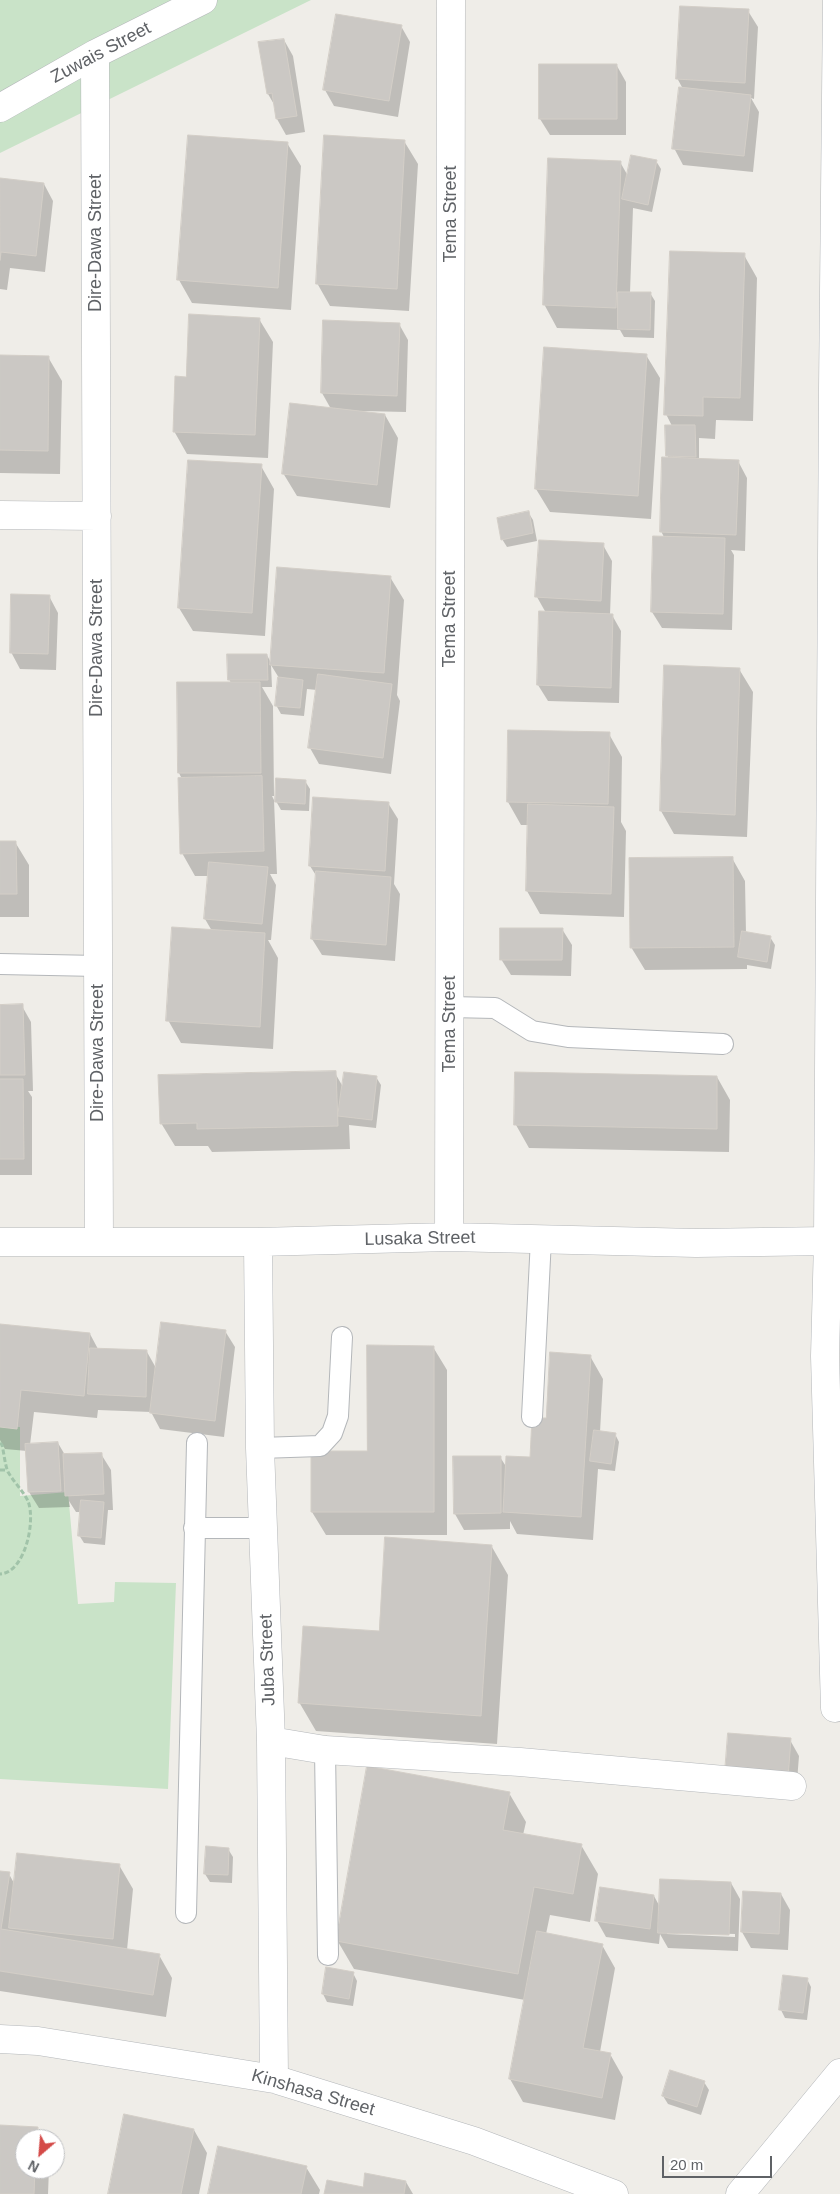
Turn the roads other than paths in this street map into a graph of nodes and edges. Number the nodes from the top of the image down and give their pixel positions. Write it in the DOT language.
graph roads {
  1 [pos="203,0"];
  2 [pos="451,0"];
  3 [pos="837,0"];
  4 [pos="96,54"];
  5 [pos="0,108"];
  6 [pos="836,390"];
  7 [pos="0,515"];
  8 [pos="97,516"];
  9 [pos="836,776"];
  10 [pos="0,964"];
  11 [pos="98,966"];
  12 [pos="450,1007"];
  13 [pos="723,1044"];
  14 [pos="449,1237"];
  15 [pos="541,1239"];
  16 [pos="0,1242"];
  17 [pos="99,1242"];
  18 [pos="258,1242"];
  19 [pos="834,1242"];
  20 [pos="342,1337"];
  21 [pos="532,1417"];
  22 [pos="197,1443"];
  23 [pos="260,1448"];
  24 [pos="194,1528"];
  25 [pos="263,1528"];
  26 [pos="835,1708"];
  27 [pos="271,1741"];
  28 [pos="325,1750"];
  29 [pos="792,1786"];
  30 [pos="186,1913"];
  31 [pos="328,1955"];
  32 [pos="0,2039"];
  33 [pos="840,2074"];
  34 [pos="274,2079"];
  35 [pos="614,2194"];
  36 [pos="740,2194"];
  1 -- 4 [label="street, Zuwais Street"];
  2 -- 12 [label="street, Tema Street"];
  3 -- 6 [label="street"];
  4 -- 5 [label="street, Zuwais Street"];
  4 -- 8 [label="street, Dire-Dawa Street"];
  6 -- 9 [label="street"];
  7 -- 8 [label="street"];
  8 -- 11 [label="street, Dire-Dawa Street"];
  9 -- 19 [label="street"];
  10 -- 11 [label="lane"];
  11 -- 17 [label="street, Dire-Dawa Street"];
  12 -- 13 [label="lane"];
  12 -- 14 [label="street, Tema Street"];
  14 -- 15 [label="street, Lusaka Street"];
  14 -- 18 [label="street, Lusaka Street"];
  15 -- 19 [label="street, Lusaka Street"];
  15 -- 21 [label="lane"];
  16 -- 17 [label="street, Lusaka Street"];
  17 -- 18 [label="street, Lusaka Street"];
  18 -- 23 [label="street, Juba Street"];
  19 -- 26 [label="street"];
  20 -- 23 [label="lane"];
  22 -- 24 [label="lane"];
  23 -- 25 [label="street, Juba Street"];
  24 -- 25 [label="lane"];
  24 -- 30 [label="lane"];
  25 -- 27 [label="street, Juba Street"];
  27 -- 28 [label="street"];
  27 -- 34 [label="street, Juba Street"];
  28 -- 29 [label="street"];
  28 -- 31 [label="lane"];
  32 -- 34 [label="street, Kinshasa Street"];
  33 -- 36 [label="street"];
  34 -- 35 [label="street, Kinshasa Street"];
}
